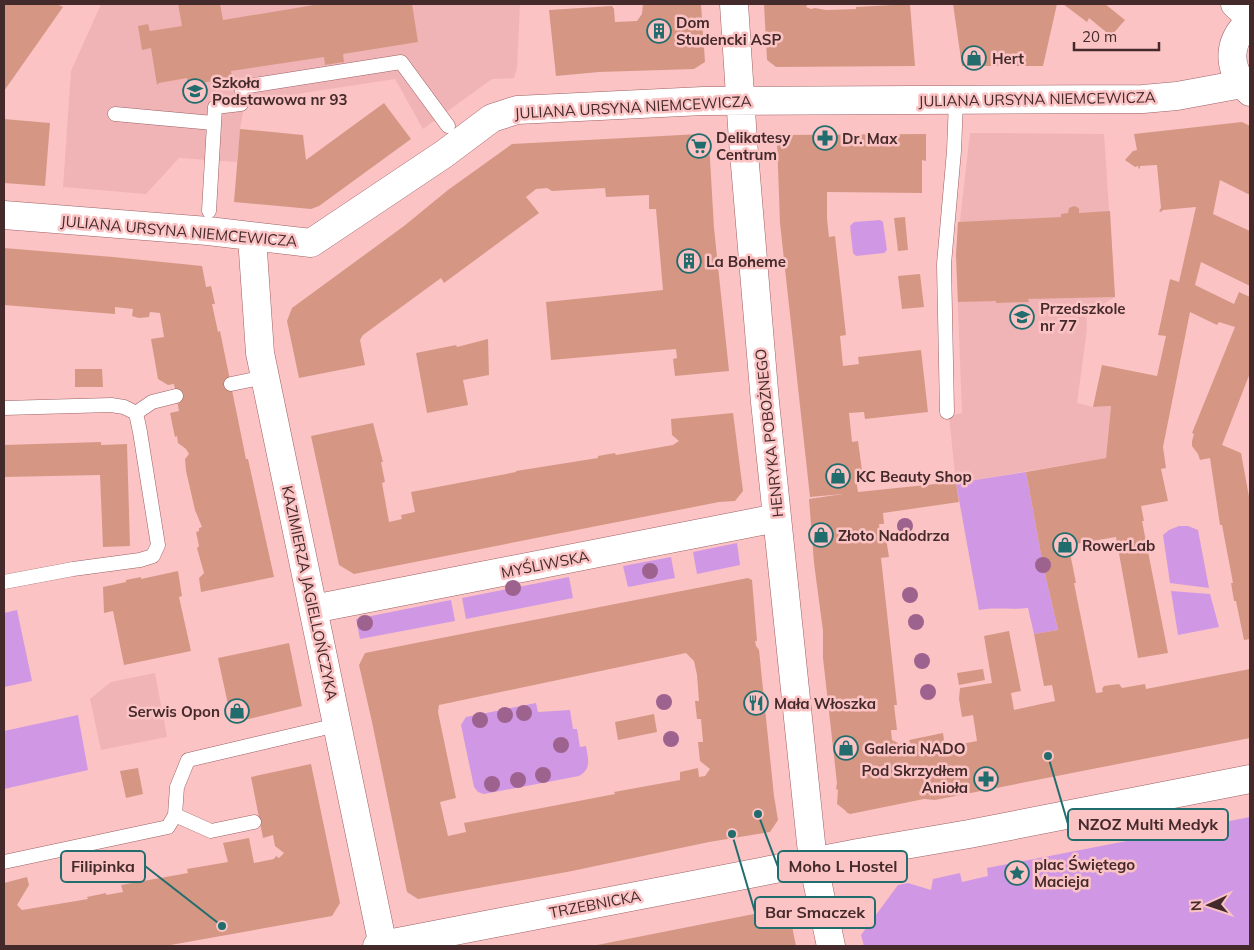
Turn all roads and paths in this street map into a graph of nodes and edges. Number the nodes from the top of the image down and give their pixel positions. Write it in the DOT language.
graph roads {
  1 [pos="734,4"];
  2 [pos="1235,4"];
  3 [pos="1250,20"];
  4 [pos="1246,88"];
  5 [pos="740,101"];
  6 [pos="956,101"];
  7 [pos="115,114"];
  8 [pos="213,123"];
  9 [pos="448,126"];
  10 [pos="209,211"];
  11 [pos="4,215"];
  12 [pos="252,236"];
  13 [pos="265,377"];
  14 [pos="231,384"];
  15 [pos="176,396"];
  16 [pos="4,408"];
  17 [pos="947,412"];
  18 [pos="136,413"];
  19 [pos="777,518"];
  20 [pos="4,582"];
  21 [pos="313,609"];
  22 [pos="337,725"];
  23 [pos="1250,779"];
  24 [pos="175,815"];
  25 [pos="254,822"];
  26 [pos="4,862"];
  27 [pos="813,862"];
  28 [pos="381,946"];
  29 [pos="831,946"];
  1 -- 5 [label="street, HENRYKA POBOŻNEGO"];
  2 -- 3 [label="street"];
  3 -- 4 [label="street"];
  4 -- 6 [label="street, JULIANA URSYNA NIEMCEWICZA"];
  5 -- 6 [label="street, JULIANA URSYNA NIEMCEWICZA"];
  5 -- 12 [label="street, JULIANA URSYNA NIEMCEWICZA"];
  5 -- 19 [label="street, HENRYKA POBOŻNEGO"];
  6 -- 17 [label="lane"];
  7 -- 8 [label="lane"];
  8 -- 9 [label="lane"];
  8 -- 10 [label="lane"];
  11 -- 12 [label="street, JULIANA URSYNA NIEMCEWICZA"];
  12 -- 13 [label="street, KAZIMIERZA JAGIELLOŃCZYKA"];
  13 -- 14 [label="lane"];
  13 -- 21 [label="street, KAZIMIERZA JAGIELLOŃCZYKA"];
  15 -- 18 [label="lane"];
  16 -- 18 [label="lane"];
  18 -- 20 [label="lane"];
  19 -- 21 [label="street, MYŚLIWSKA"];
  19 -- 27 [label="street, HENRYKA POBOŻNEGO"];
  21 -- 22 [label="street, KAZIMIERZA JAGIELLOŃCZYKA"];
  22 -- 24 [label="lane"];
  22 -- 28 [label="street, KAZIMIERZA JAGIELLOŃCZYKA"];
  23 -- 27 [label="street"];
  24 -- 25 [label="lane"];
  24 -- 26 [label="lane"];
  27 -- 28 [label="street, TRZEBNICKA"];
  27 -- 29 [label="street"];
}
